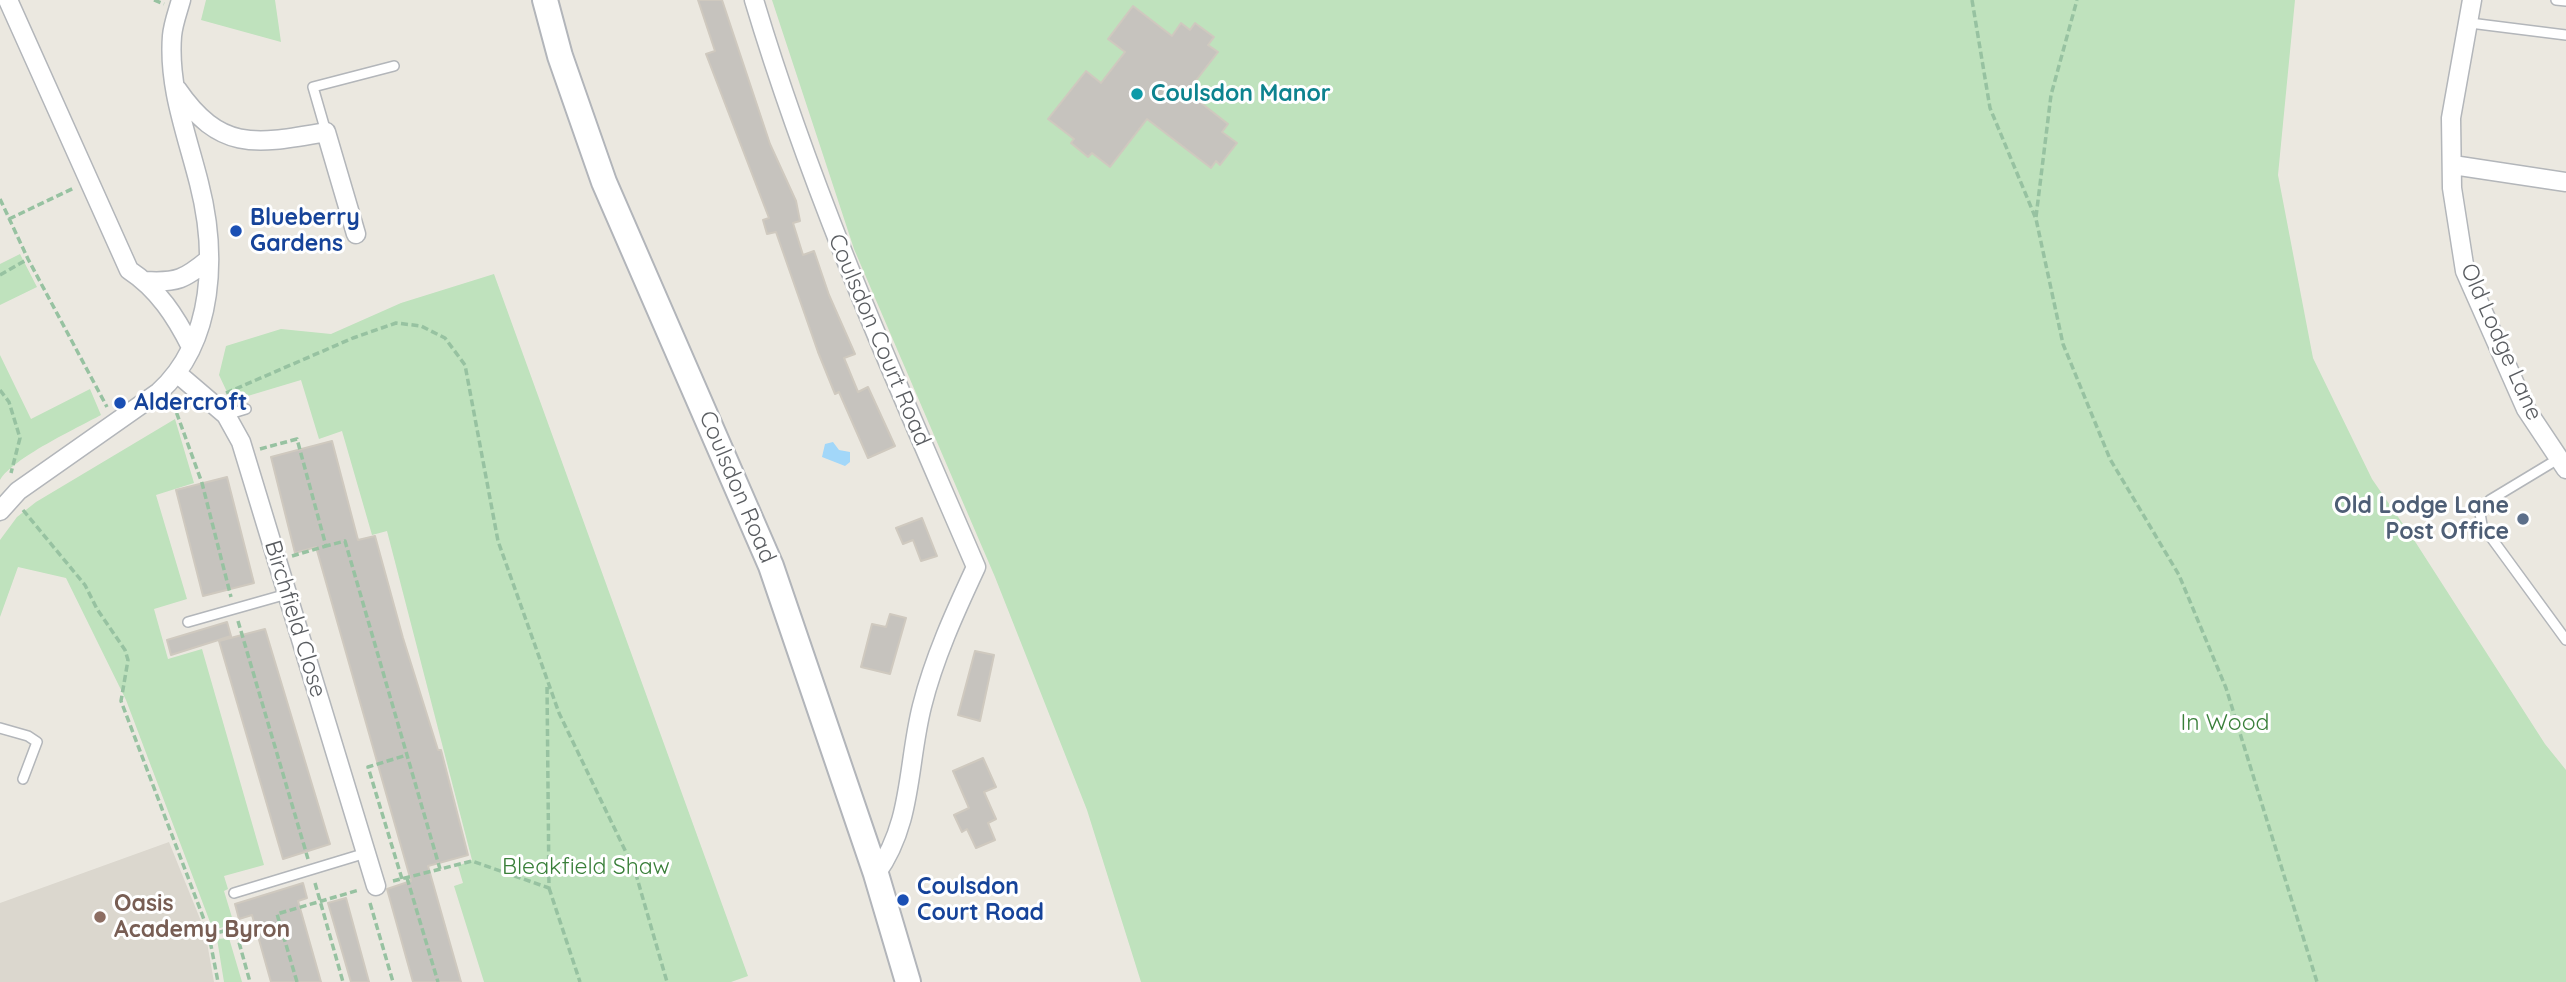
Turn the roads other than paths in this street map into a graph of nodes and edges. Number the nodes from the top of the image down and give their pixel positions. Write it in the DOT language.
graph roads {
  1 [pos="8,0"];
  2 [pos="181,0"];
  3 [pos="545,0"];
  4 [pos="754,0"];
  5 [pos="2472,0"];
  6 [pos="2556,0"];
  7 [pos="2566,1"];
  8 [pos="0,3"];
  9 [pos="2470,23"];
  10 [pos="2566,35"];
  11 [pos="394,66"];
  12 [pos="176,88"];
  13 [pos="326,132"];
  14 [pos="2452,165"];
  15 [pos="2566,182"];
  16 [pos="356,234"];
  17 [pos="209,259"];
  18 [pos="145,281"];
  19 [pos="191,346"];
  20 [pos="173,380"];
  21 [pos="246,409"];
  22 [pos="226,415"];
  23 [pos="2562,464"];
  24 [pos="0,511"];
  25 [pos="287,594"];
  26 [pos="188,622"];
  27 [pos="2566,640"];
  28 [pos="0,728"];
  29 [pos="23,779"];
  30 [pos="366,853"];
  31 [pos="876,874"];
  32 [pos="371,887"];
  33 [pos="234,893"];
  34 [pos="908,982"];
  1 -- 8 [label="street"];
  1 -- 18 [label="street"];
  2 -- 12 [label="street"];
  3 -- 31 [label="main road, Coulsdon Road"];
  4 -- 31 [label="street, Coulsdon Court Road"];
  5 -- 9 [label="street, Old Lodge Lane"];
  6 -- 7 [label="lane"];
  9 -- 10 [label="lane"];
  9 -- 14 [label="street, Old Lodge Lane"];
  11 -- 13 [label="lane"];
  12 -- 13 [label="street"];
  12 -- 17 [label="street"];
  13 -- 16 [label="street"];
  14 -- 15 [label="street"];
  14 -- 23 [label="street, Old Lodge Lane"];
  17 -- 18 [label="street"];
  17 -- 19 [label="street"];
  18 -- 19 [label="street"];
  19 -- 20 [label="street"];
  20 -- 22 [label="street, Birchfield Close"];
  20 -- 24 [label="street"];
  21 -- 22 [label="lane"];
  22 -- 25 [label="street, Birchfield Close"];
  23 -- 27 [label="lane"];
  25 -- 26 [label="lane"];
  25 -- 30 [label="street, Birchfield Close"];
  28 -- 29 [label="lane"];
  30 -- 32 [label="street, Birchfield Close"];
  30 -- 33 [label="lane"];
  31 -- 34 [label="main road, Coulsdon Road"];
}
